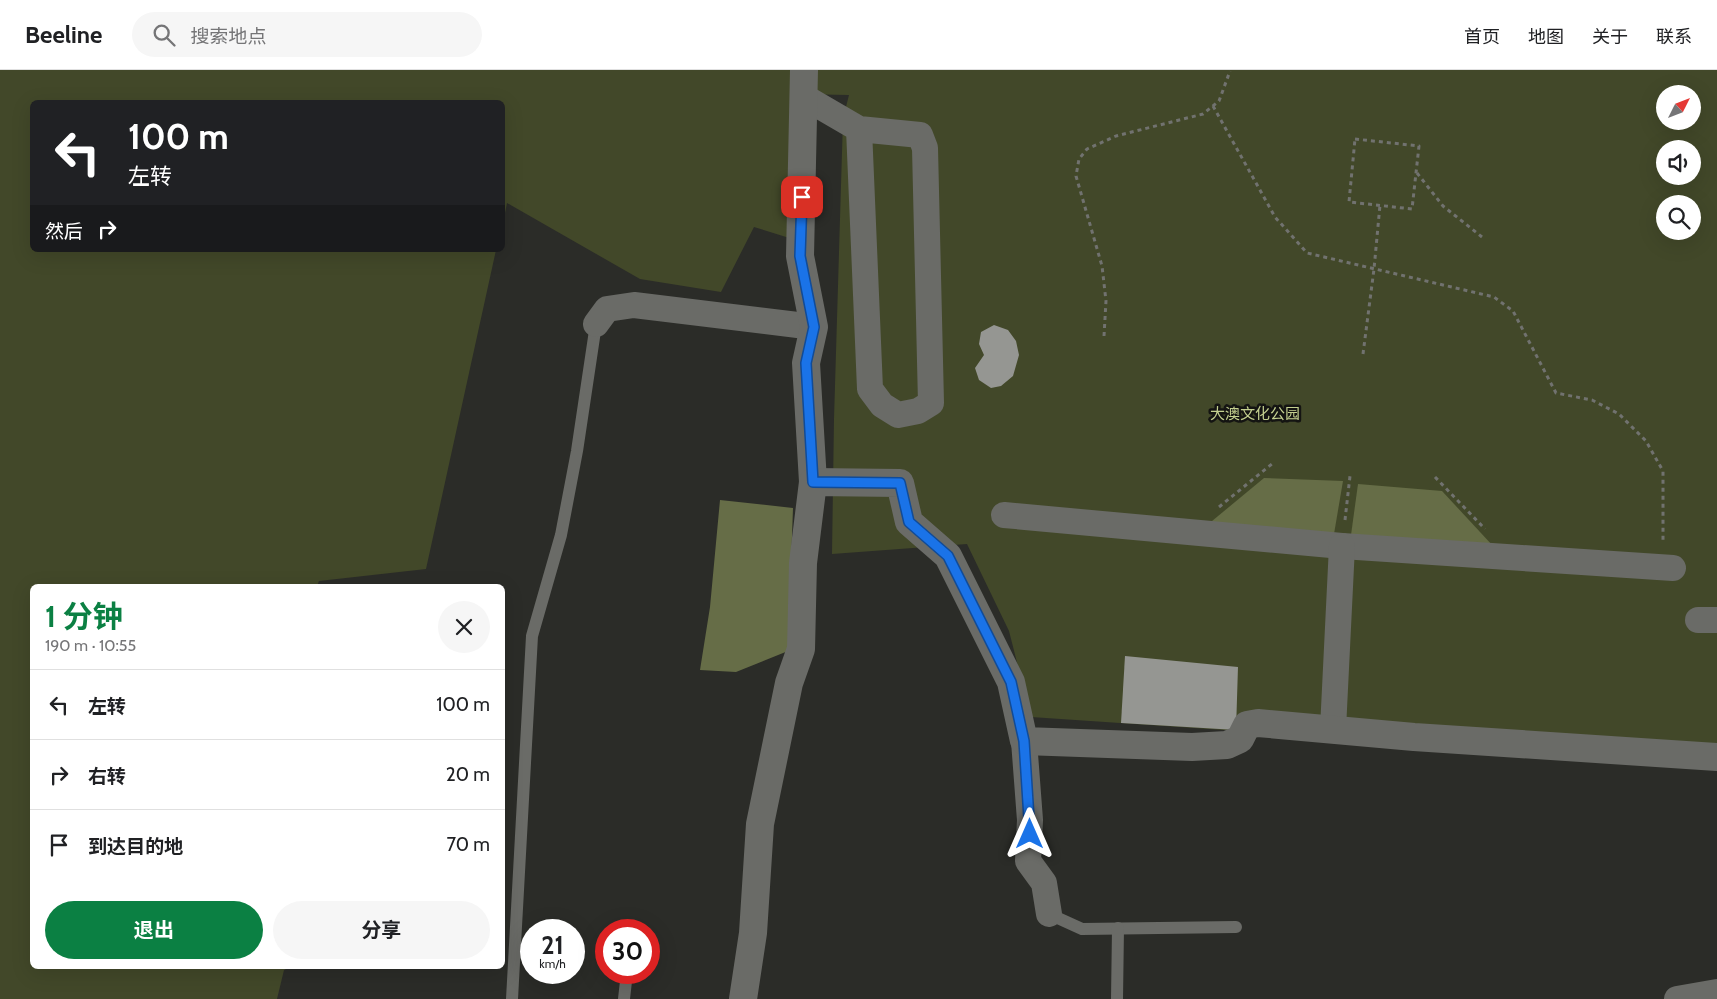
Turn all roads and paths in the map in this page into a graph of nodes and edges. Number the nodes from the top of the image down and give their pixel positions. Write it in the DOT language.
graph roads {
  1 [pos="804,70"];
  2 [pos="1230,71"];
  3 [pos="804,97"];
  4 [pos="1213,106"];
  5 [pos="858,129"];
  6 [pos="1416,173"];
  7 [pos="1380,205"];
  8 [pos="1482,237"];
  9 [pos="1374,269"];
  10 [pos="596,324"];
  11 [pos="814,327"];
  12 [pos="1104,336"];
  13 [pos="1363,354"];
  14 [pos="1273,463"];
  15 [pos="1350,476"];
  16 [pos="1435,478"];
  17 [pos="813,482"];
  18 [pos="1346,507"];
  19 [pos="1004,515"];
  20 [pos="1186,532"];
  21 [pos="1342,546"];
  22 [pos="1514,558"];
  23 [pos="1668,568"];
  24 [pos="1333,729"];
  25 [pos="1024,741"];
  26 [pos="1717,757"];
  27 [pos="1049,914"];
  28 [pos="1236,927"];
  29 [pos="1118,928"];
  30 [pos="509,947"];
  31 [pos="626,984"];
  32 [pos="1717,992"];
  33 [pos="512,999"];
  34 [pos="624,999"];
  35 [pos="743,999"];
  36 [pos="1117,999"];
  37 [pos="1677,999"];
  1 -- 3 [label="street"];
  2 -- 4 [label="path"];
  3 -- 5 [label="street"];
  3 -- 11 [label="street"];
  4 -- 9 [label="path"];
  4 -- 12 [label="path"];
  5 -- 5 [label="street"];
  6 -- 7 [label="path"];
  6 -- 7 [label="path"];
  6 -- 8 [label="path"];
  7 -- 9 [label="path"];
  9 -- 13 [label="path"];
  9 -- 23 [label="path"];
  10 -- 11 [label="street"];
  10 -- 30 [label="lane"];
  11 -- 17 [label="street"];
  14 -- 20 [label="path"];
  15 -- 18 [label="path"];
  16 -- 22 [label="path"];
  17 -- 25 [label="street"];
  17 -- 35 [label="street"];
  19 -- 20 [label="street"];
  20 -- 21 [label="street"];
  21 -- 22 [label="street"];
  21 -- 24 [label="street"];
  22 -- 23 [label="street"];
  24 -- 25 [label="street"];
  24 -- 26 [label="street"];
  25 -- 27 [label="street"];
  27 -- 29 [label="lane"];
  28 -- 29 [label="lane"];
  29 -- 36 [label="lane"];
  30 -- 33 [label="lane"];
  31 -- 34 [label="lane"];
  32 -- 37 [label="street"];
}
